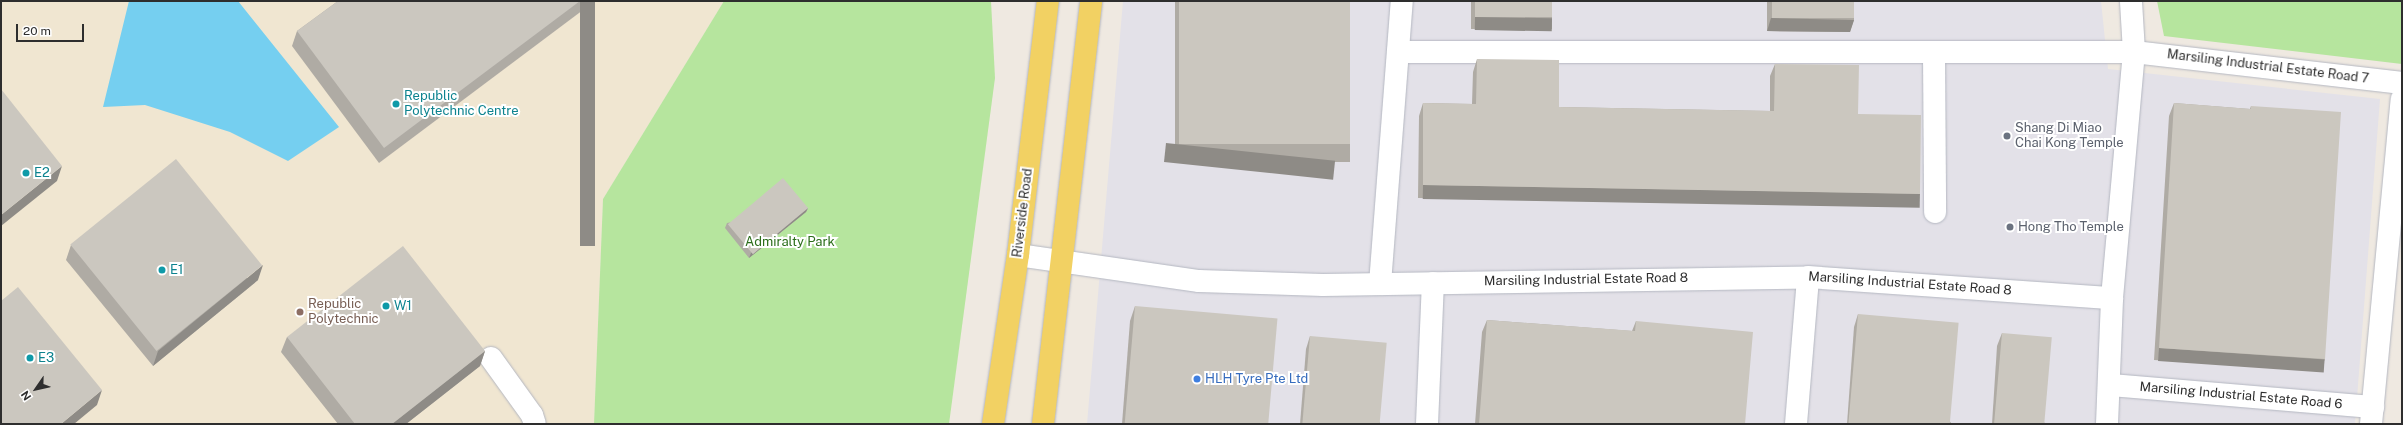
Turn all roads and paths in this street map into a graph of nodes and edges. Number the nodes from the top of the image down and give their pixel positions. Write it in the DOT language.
graph roads {
  1 [pos="1048,1"];
  2 [pos="1091,1"];
  3 [pos="1402,1"];
  4 [pos="2131,1"];
  5 [pos="1398,52"];
  6 [pos="1934,52"];
  7 [pos="2134,52"];
  8 [pos="2402,83"];
  9 [pos="2402,99"];
  10 [pos="1935,212"];
  11 [pos="1018,255"];
  12 [pos="1061,262"];
  13 [pos="1808,277"];
  14 [pos="1433,283"];
  15 [pos="1380,284"];
  16 [pos="2112,298"];
  17 [pos="491,358"];
  18 [pos="2110,385"];
  19 [pos="2372,415"];
  20 [pos="535,424"];
  21 [pos="993,424"];
  22 [pos="1043,424"];
  23 [pos="1427,424"];
  24 [pos="1796,424"];
  25 [pos="2107,424"];
  1 -- 11 [label="main road, Riverside Road"];
  2 -- 12 [label="main road"];
  3 -- 5 [label="lane"];
  4 -- 7 [label="lane"];
  5 -- 6 [label="lane, Marsiling Industrial Estate Road 7"];
  5 -- 15 [label="lane"];
  6 -- 7 [label="lane, Marsiling Industrial Estate Road 7"];
  6 -- 10 [label="lane"];
  7 -- 8 [label="lane, Marsiling Industrial Estate Road 7"];
  7 -- 16 [label="lane"];
  9 -- 19 [label="lane"];
  11 -- 12 [label="lane, Marsiling Industrial Estate Road 8"];
  11 -- 21 [label="main road, Riverside Road"];
  12 -- 15 [label="lane, Marsiling Industrial Estate Road 8"];
  12 -- 22 [label="main road"];
  13 -- 14 [label="lane, Marsiling Industrial Estate Road 8"];
  13 -- 16 [label="lane, Marsiling Industrial Estate Road 8"];
  13 -- 24 [label="lane"];
  14 -- 15 [label="lane, Marsiling Industrial Estate Road 8"];
  14 -- 23 [label="lane"];
  16 -- 18 [label="lane"];
  17 -- 20 [label="lane"];
  18 -- 19 [label="lane, Marsiling Industrial Estate Road 6"];
  18 -- 25 [label="lane"];
}
